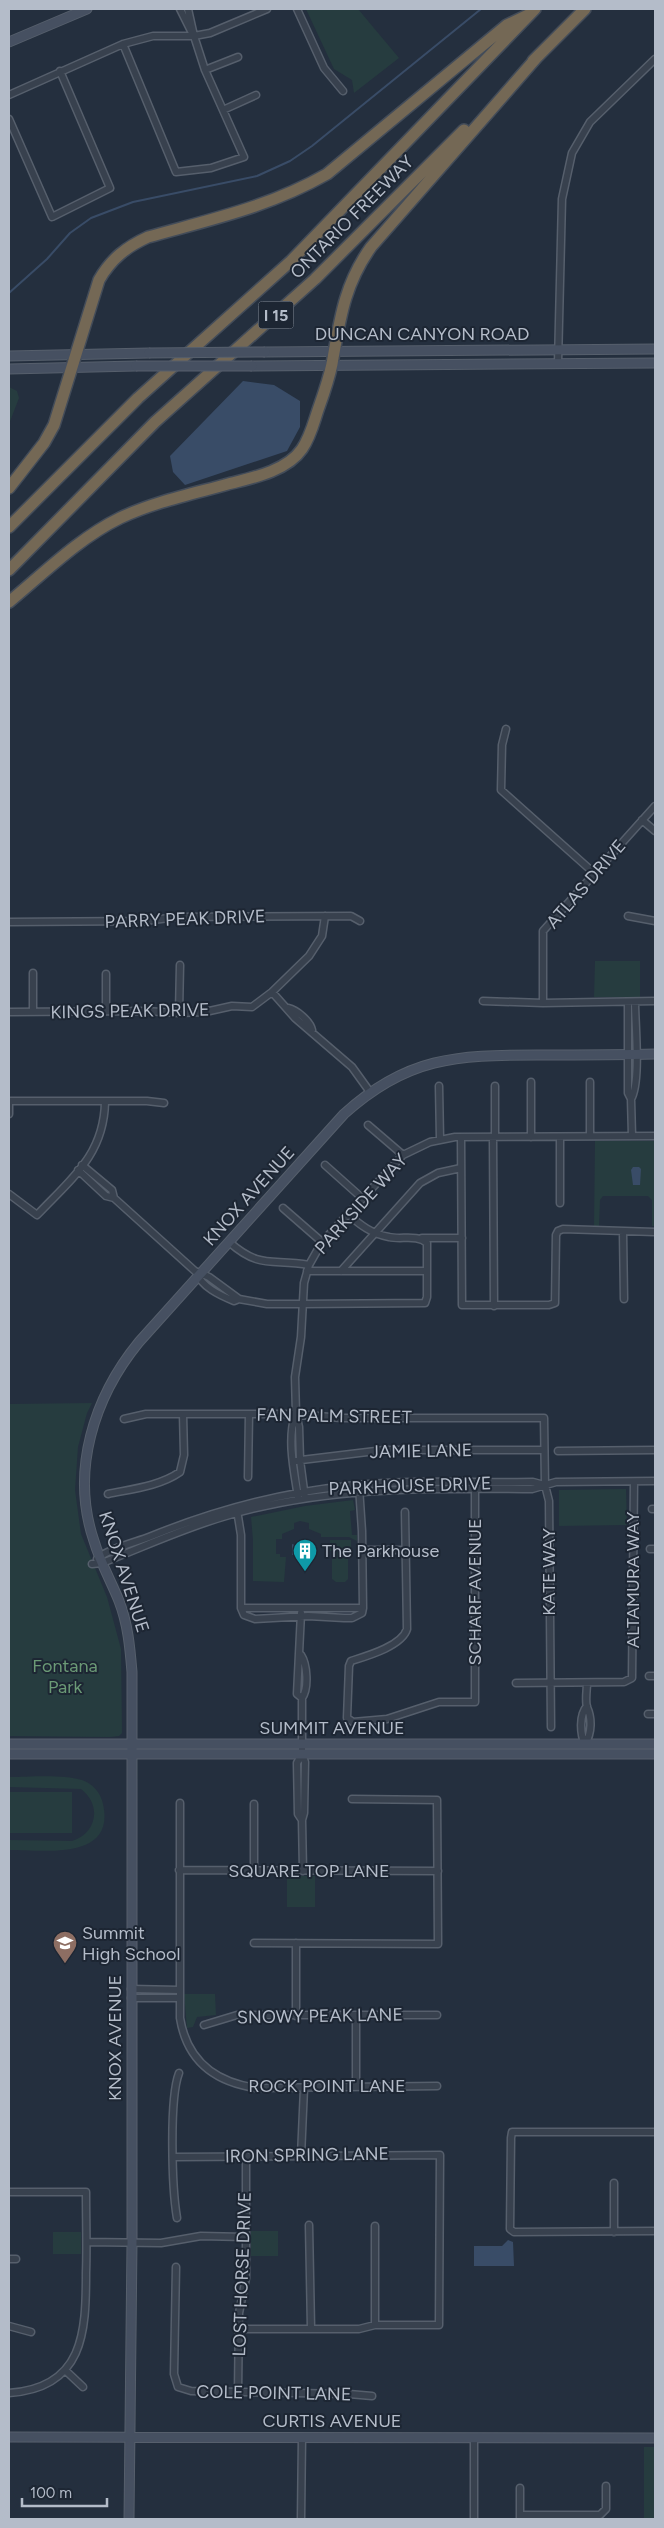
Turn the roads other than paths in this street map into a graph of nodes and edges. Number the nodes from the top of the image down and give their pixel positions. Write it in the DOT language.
graph roads {
  1 [pos="87,9"];
  2 [pos="180,9"];
  3 [pos="188,9"];
  4 [pos="266,9"];
  5 [pos="297,9"];
  6 [pos="585,9"];
  7 [pos="532,12"];
  8 [pos="194,36"];
  9 [pos="9,42"];
  10 [pos="123,44"];
  11 [pos="538,56"];
  12 [pos="238,58"];
  13 [pos="655,59"];
  14 [pos="60,70"];
  15 [pos="205,70"];
  16 [pos="343,91"];
  17 [pos="9,95"];
  18 [pos="256,95"];
  19 [pos="223,110"];
  20 [pos="9,119"];
  21 [pos="655,349"];
  22 [pos="558,350"];
  23 [pos="334,351"];
  24 [pos="76,354"];
  25 [pos="9,356"];
  26 [pos="558,363"];
  27 [pos="655,363"];
  28 [pos="332,365"];
  29 [pos="72,367"];
  30 [pos="9,369"];
  31 [pos="9,488"];
  32 [pos="9,527"];
  33 [pos="9,570"];
  34 [pos="9,602"];
  35 [pos="506,729"];
  36 [pos="655,806"];
  37 [pos="642,820"];
  38 [pos="655,831"];
  39 [pos="594,873"];
  40 [pos="325,916"];
  41 [pos="628,916"];
  42 [pos="360,921"];
  43 [pos="655,921"];
  44 [pos="9,922"];
  45 [pos="180,965"];
  46 [pos="34,973"];
  47 [pos="106,974"];
  48 [pos="272,992"];
  49 [pos="484,1001"];
  50 [pos="631,1002"];
  51 [pos="655,1002"];
  52 [pos="543,1003"];
  53 [pos="9,1012"];
  54 [pos="33,1012"];
  55 [pos="106,1012"];
  56 [pos="179,1013"];
  57 [pos="628,1028"];
  58 [pos="635,1028"];
  59 [pos="632,1054"];
  60 [pos="655,1054"];
  61 [pos="531,1082"];
  62 [pos="590,1082"];
  63 [pos="439,1086"];
  64 [pos="495,1086"];
  65 [pos="370,1092"];
  66 [pos="9,1102"];
  67 [pos="105,1102"];
  68 [pos="164,1103"];
  69 [pos="9,1114"];
  70 [pos="368,1125"];
  71 [pos="590,1136"];
  72 [pos="632,1136"];
  73 [pos="655,1136"];
  74 [pos="461,1137"];
  75 [pos="494,1137"];
  76 [pos="531,1137"];
  77 [pos="560,1137"];
  78 [pos="440,1139"];
  79 [pos="403,1155"];
  80 [pos="325,1165"];
  81 [pos="80,1168"];
  82 [pos="461,1168"];
  83 [pos="9,1194"];
  84 [pos="362,1198"];
  85 [pos="560,1204"];
  86 [pos="283,1208"];
  87 [pos="348,1214"];
  88 [pos="374,1232"];
  89 [pos="623,1232"];
  90 [pos="655,1232"];
  91 [pos="419,1238"];
  92 [pos="462,1238"];
  93 [pos="229,1242"];
  94 [pos="322,1242"];
  95 [pos="308,1268"];
  96 [pos="341,1271"];
  97 [pos="427,1271"];
  98 [pos="199,1274"];
  99 [pos="624,1300"];
  100 [pos="302,1304"];
  101 [pos="494,1306"];
  102 [pos="183,1414"];
  103 [pos="249,1414"];
  104 [pos="296,1414"];
  105 [pos="544,1418"];
  106 [pos="124,1419"];
  107 [pos="544,1450"];
  108 [pos="655,1450"];
  109 [pos="558,1451"];
  110 [pos="296,1461"];
  111 [pos="248,1477"];
  112 [pos="655,1481"];
  113 [pos="634,1482"];
  114 [pos="545,1485"];
  115 [pos="475,1486"];
  116 [pos="359,1488"];
  117 [pos="108,1494"];
  118 [pos="301,1495"];
  119 [pos="236,1510"];
  120 [pos="405,1512"];
  121 [pos="363,1550"];
  122 [pos="406,1550"];
  123 [pos="101,1560"];
  124 [pos="241,1608"];
  125 [pos="301,1612"];
  126 [pos="516,1682"];
  127 [pos="551,1683"];
  128 [pos="587,1683"];
  129 [pos="552,1727"];
  130 [pos="9,1744"];
  131 [pos="302,1744"];
  132 [pos="585,1744"];
  133 [pos="655,1744"];
  134 [pos="132,1749"];
  135 [pos="9,1754"];
  136 [pos="302,1754"];
  137 [pos="655,1754"];
  138 [pos="352,1799"];
  139 [pos="180,1803"];
  140 [pos="254,1804"];
  141 [pos="179,1870"];
  142 [pos="254,1870"];
  143 [pos="303,1871"];
  144 [pos="438,1871"];
  145 [pos="254,1943"];
  146 [pos="296,1943"];
  147 [pos="179,1990"];
  148 [pos="131,1993"];
  149 [pos="179,1998"];
  150 [pos="437,2015"];
  151 [pos="296,2016"];
  152 [pos="356,2016"];
  153 [pos="204,2025"];
  154 [pos="180,2073"];
  155 [pos="356,2086"];
  156 [pos="437,2086"];
  157 [pos="304,2088"];
  158 [pos="655,2132"];
  159 [pos="174,2156"];
  160 [pos="246,2156"];
  161 [pos="300,2156"];
  162 [pos="614,2183"];
  163 [pos="9,2192"];
  164 [pos="177,2218"];
  165 [pos="309,2225"];
  166 [pos="375,2226"];
  167 [pos="655,2231"];
  168 [pos="614,2232"];
  169 [pos="246,2237"];
  170 [pos="87,2242"];
  171 [pos="132,2243"];
  172 [pos="176,2266"];
  173 [pos="375,2325"];
  174 [pos="9,2326"];
  175 [pos="311,2328"];
  176 [pos="239,2329"];
  177 [pos="32,2332"];
  178 [pos="65,2370"];
  179 [pos="82,2387"];
  180 [pos="238,2392"];
  181 [pos="9,2393"];
  182 [pos="372,2396"];
  183 [pos="9,2437"];
  184 [pos="129,2437"];
  185 [pos="302,2437"];
  186 [pos="474,2438"];
  187 [pos="655,2438"];
  188 [pos="606,2486"];
  189 [pos="520,2488"];
  190 [pos="520,2517"];
  191 [pos="129,2519"];
  192 [pos="302,2519"];
  193 [pos="474,2519"];
  1 -- 9 [label="main road"];
  2 -- 8 [label="street"];
  3 -- 8 [label="street"];
  4 -- 8 [label="street"];
  5 -- 16 [label="street"];
  6 -- 11 [label="highway, ONTARIO FREEWAY / I 15"];
  7 -- 24 [label="highway"];
  7 -- 32 [label="highway, ONTARIO FREEWAY / I 15"];
  8 -- 10 [label="street"];
  8 -- 15 [label="street"];
  10 -- 14 [label="street"];
  10 -- 19 [label="street"];
  11 -- 23 [label="highway"];
  11 -- 33 [label="highway, ONTARIO FREEWAY / I 15"];
  12 -- 15 [label="street"];
  13 -- 22 [label="street"];
  14 -- 17 [label="street"];
  14 -- 20 [label="street"];
  15 -- 19 [label="street"];
  18 -- 19 [label="street"];
  21 -- 22 [label="main road, DUNCAN CANYON ROAD"];
  22 -- 23 [label="main road, DUNCAN CANYON ROAD"];
  22 -- 26 [label="street"];
  23 -- 24 [label="main road, DUNCAN CANYON ROAD, bridge"];
  23 -- 28 [label="highway"];
  24 -- 25 [label="main road, DUNCAN CANYON ROAD"];
  24 -- 29 [label="highway"];
  26 -- 27 [label="main road, DUNCAN CANYON ROAD"];
  26 -- 28 [label="main road, DUNCAN CANYON ROAD"];
  28 -- 29 [label="main road, DUNCAN CANYON ROAD, bridge"];
  28 -- 34 [label="highway"];
  29 -- 30 [label="main road, DUNCAN CANYON ROAD"];
  29 -- 31 [label="highway"];
  35 -- 39 [label="street"];
  36 -- 37 [label="street, ATLAS DRIVE"];
  37 -- 38 [label="street"];
  37 -- 39 [label="street, ATLAS DRIVE"];
  39 -- 52 [label="street, ATLAS DRIVE"];
  40 -- 42 [label="street, PARRY PEAK DRIVE"];
  40 -- 44 [label="street, PARRY PEAK DRIVE"];
  40 -- 48 [label="street"];
  41 -- 43 [label="street"];
  45 -- 56 [label="street"];
  46 -- 54 [label="street"];
  47 -- 55 [label="street"];
  48 -- 56 [label="street, KINGS PEAK DRIVE"];
  48 -- 65 [label="street"];
  49 -- 52 [label="street"];
  50 -- 51 [label="street"];
  50 -- 52 [label="street"];
  50 -- 57 [label="street"];
  50 -- 58 [label="street"];
  53 -- 54 [label="street, KINGS PEAK DRIVE"];
  54 -- 55 [label="street, KINGS PEAK DRIVE"];
  55 -- 56 [label="street, KINGS PEAK DRIVE"];
  57 -- 58 [label="street"];
  57 -- 59 [label="street"];
  58 -- 59 [label="street"];
  59 -- 60 [label="main road, KNOX AVENUE"];
  59 -- 65 [label="main road, KNOX AVENUE"];
  59 -- 72 [label="street"];
  61 -- 76 [label="street"];
  62 -- 71 [label="street"];
  63 -- 78 [label="street"];
  64 -- 75 [label="street"];
  65 -- 93 [label="main road, KNOX AVENUE"];
  66 -- 67 [label="street"];
  66 -- 69 [label="street"];
  67 -- 68 [label="street"];
  67 -- 81 [label="street"];
  70 -- 79 [label="street"];
  71 -- 72 [label="street, PARKSIDE WAY"];
  71 -- 77 [label="street, PARKSIDE WAY"];
  72 -- 73 [label="street, PARKSIDE WAY"];
  74 -- 75 [label="street, PARKSIDE WAY"];
  74 -- 78 [label="street, PARKSIDE WAY"];
  74 -- 82 [label="street"];
  75 -- 76 [label="street, PARKSIDE WAY"];
  75 -- 101 [label="street"];
  76 -- 77 [label="street, PARKSIDE WAY"];
  77 -- 85 [label="street"];
  78 -- 79 [label="street, PARKSIDE WAY"];
  79 -- 84 [label="street, PARKSIDE WAY"];
  80 -- 84 [label="street"];
  81 -- 83 [label="street"];
  81 -- 98 [label="street"];
  82 -- 88 [label="street"];
  82 -- 92 [label="street"];
  84 -- 87 [label="street, PARKSIDE WAY"];
  86 -- 94 [label="street"];
  87 -- 88 [label="street"];
  87 -- 94 [label="street, PARKSIDE WAY"];
  88 -- 91 [label="street"];
  88 -- 96 [label="street"];
  89 -- 90 [label="street"];
  89 -- 99 [label="street"];
  89 -- 101 [label="street"];
  91 -- 92 [label="street"];
  91 -- 97 [label="street"];
  92 -- 101 [label="street"];
  93 -- 95 [label="street"];
  93 -- 98 [label="main road, KNOX AVENUE"];
  94 -- 95 [label="street, PARKSIDE WAY"];
  95 -- 96 [label="street"];
  95 -- 100 [label="street, PARKSIDE WAY"];
  96 -- 97 [label="street"];
  97 -- 100 [label="street"];
  98 -- 100 [label="street"];
  98 -- 123 [label="main road, KNOX AVENUE"];
  100 -- 104 [label="street, PARKSIDE WAY"];
  102 -- 103 [label="street, FAN PALM STREET"];
  102 -- 106 [label="street, FAN PALM STREET"];
  102 -- 117 [label="street"];
  103 -- 104 [label="street, FAN PALM STREET"];
  103 -- 111 [label="street"];
  104 -- 105 [label="street, FAN PALM STREET"];
  104 -- 110 [label="street, PARKSIDE WAY"];
  105 -- 107 [label="street, KATE WAY"];
  107 -- 110 [label="street, JAMIE LANE"];
  107 -- 114 [label="street, KATE WAY"];
  108 -- 109 [label="street"];
  110 -- 118 [label="street, PARKSIDE WAY"];
  112 -- 113 [label="street, PARKHOUSE DRIVE"];
  113 -- 114 [label="street, PARKHOUSE DRIVE"];
  113 -- 128 [label="street, ALTAMURA WAY"];
  114 -- 115 [label="street, PARKHOUSE DRIVE"];
  114 -- 127 [label="street, KATE WAY"];
  115 -- 116 [label="street, PARKHOUSE DRIVE"];
  115 -- 122 [label="street, SCHARF AVENUE"];
  116 -- 118 [label="street, PARKHOUSE DRIVE"];
  116 -- 121 [label="street"];
  118 -- 119 [label="street, PARKHOUSE DRIVE"];
  119 -- 123 [label="street, PARKHOUSE DRIVE"];
  119 -- 124 [label="street"];
  120 -- 122 [label="street"];
  121 -- 122 [label="street"];
  121 -- 125 [label="street"];
  123 -- 134 [label="main road, KNOX AVENUE"];
  124 -- 125 [label="street"];
  124 -- 125 [label="street"];
  125 -- 131 [label="street"];
  126 -- 127 [label="street"];
  127 -- 128 [label="street"];
  127 -- 129 [label="street, KATE WAY"];
  128 -- 132 [label="street"];
  130 -- 134 [label="main road, SUMMIT AVENUE"];
  131 -- 132 [label="main road, SUMMIT AVENUE"];
  131 -- 134 [label="main road, SUMMIT AVENUE"];
  131 -- 136 [label="street"];
  132 -- 133 [label="main road, SUMMIT AVENUE"];
  134 -- 135 [label="main road, SUMMIT AVENUE"];
  134 -- 136 [label="main road, SUMMIT AVENUE"];
  134 -- 148 [label="main road, KNOX AVENUE"];
  136 -- 137 [label="main road, SUMMIT AVENUE"];
  136 -- 143 [label="street"];
  138 -- 144 [label="street"];
  139 -- 141 [label="street"];
  140 -- 142 [label="street"];
  141 -- 142 [label="street, SQUARE TOP LANE"];
  141 -- 147 [label="street"];
  142 -- 143 [label="street, SQUARE TOP LANE"];
  143 -- 144 [label="street, SQUARE TOP LANE"];
  144 -- 146 [label="street"];
  145 -- 146 [label="street"];
  146 -- 151 [label="street"];
  147 -- 148 [label="street"];
  147 -- 149 [label="street"];
  148 -- 149 [label="street"];
  148 -- 171 [label="main road, KNOX AVENUE"];
  149 -- 157 [label="street, ROCK POINT LANE"];
  150 -- 152 [label="street, SNOWY PEAK LANE"];
  151 -- 152 [label="street, SNOWY PEAK LANE"];
  151 -- 153 [label="street, SNOWY PEAK LANE"];
  152 -- 155 [label="street"];
  154 -- 159 [label="street"];
  155 -- 156 [label="street, ROCK POINT LANE"];
  155 -- 157 [label="street, ROCK POINT LANE"];
  157 -- 161 [label="street"];
  158 -- 168 [label="street"];
  159 -- 160 [label="street, IRON SPRING LANE"];
  159 -- 164 [label="street"];
  160 -- 161 [label="street, IRON SPRING LANE"];
  160 -- 169 [label="street, LOST HORSE DRIVE"];
  161 -- 173 [label="street, IRON SPRING LANE"];
  162 -- 168 [label="street"];
  163 -- 170 [label="street"];
  165 -- 175 [label="street"];
  166 -- 173 [label="street"];
  167 -- 168 [label="street"];
  169 -- 171 [label="street"];
  169 -- 176 [label="street, LOST HORSE DRIVE"];
  170 -- 171 [label="street"];
  170 -- 178 [label="street"];
  171 -- 184 [label="main road, KNOX AVENUE"];
  172 -- 180 [label="street, COLE POINT LANE"];
  173 -- 175 [label="street"];
  174 -- 177 [label="street"];
  175 -- 176 [label="street"];
  176 -- 180 [label="street, LOST HORSE DRIVE"];
  178 -- 179 [label="street"];
  178 -- 181 [label="street"];
  180 -- 182 [label="street, COLE POINT LANE"];
  183 -- 184 [label="main road, CURTIS AVENUE"];
  184 -- 185 [label="main road, CURTIS AVENUE"];
  184 -- 191 [label="main road, KNOX AVENUE"];
  185 -- 186 [label="main road, CURTIS AVENUE"];
  185 -- 192 [label="street"];
  186 -- 187 [label="main road, CURTIS AVENUE"];
  186 -- 193 [label="street"];
  188 -- 190 [label="street"];
  189 -- 190 [label="street"];
}
